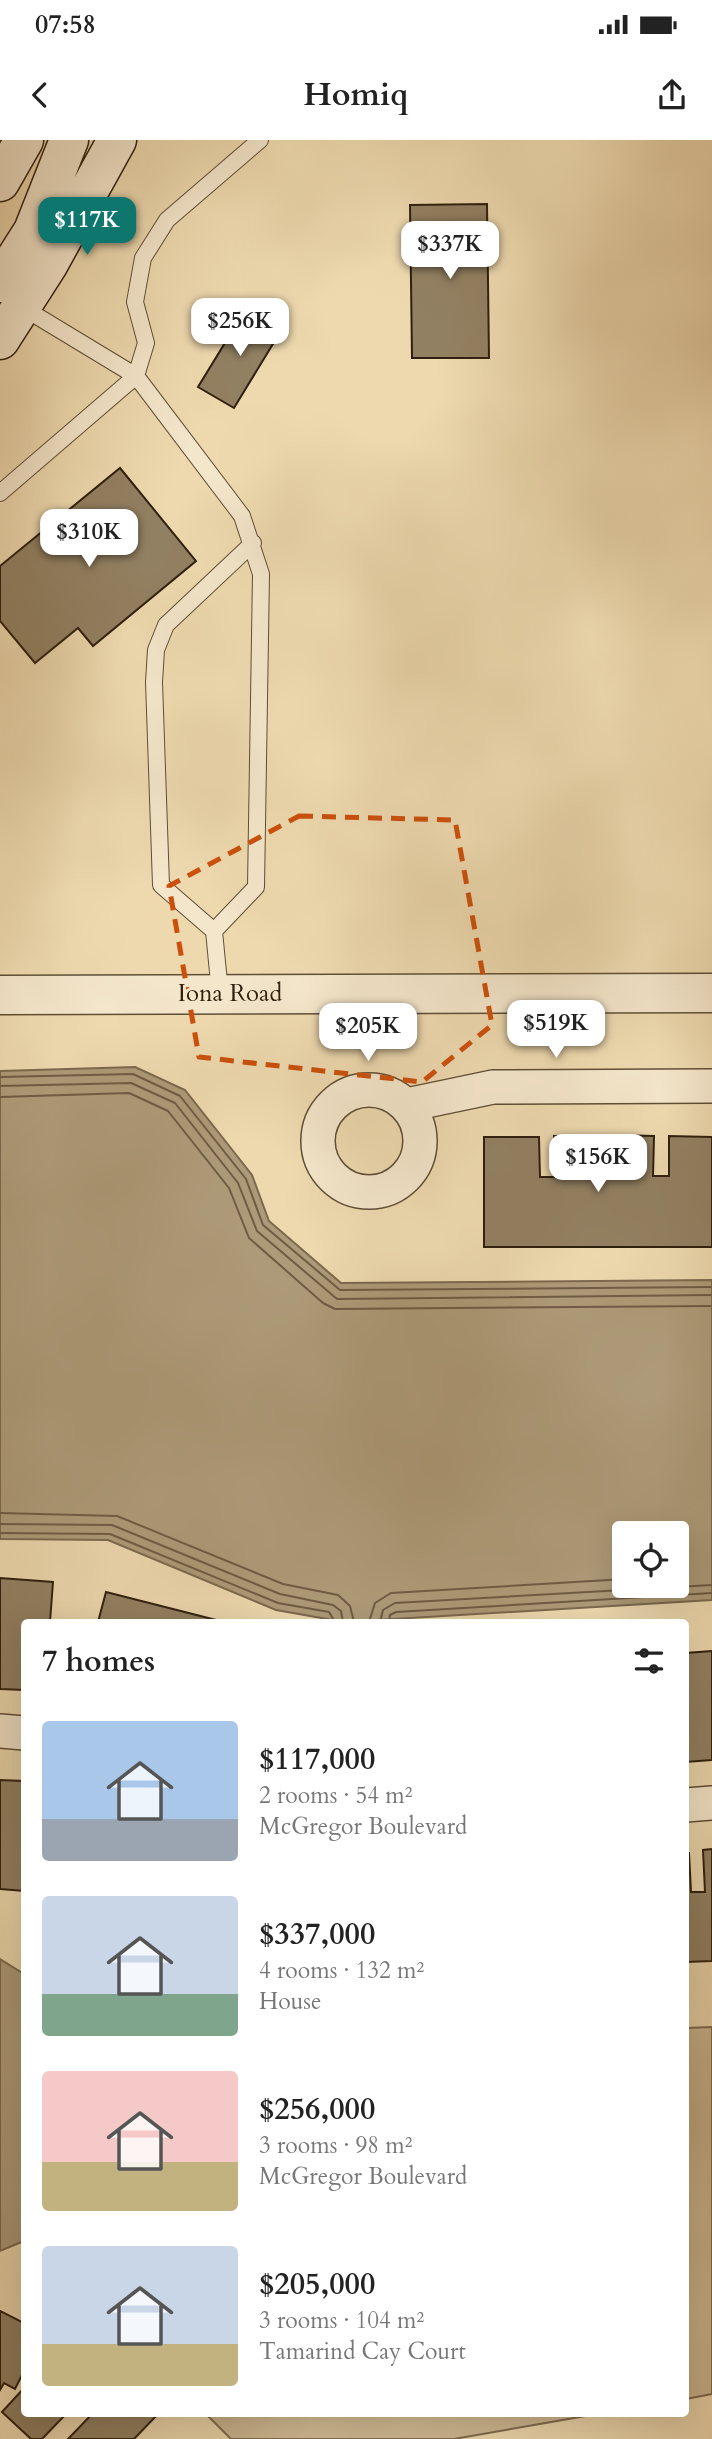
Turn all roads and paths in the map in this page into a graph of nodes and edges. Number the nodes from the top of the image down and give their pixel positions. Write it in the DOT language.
graph roads {
  1 [pos="24,140"];
  2 [pos="69,140"];
  3 [pos="117,140"];
  4 [pos="260,140"];
  5 [pos="0,182"];
  6 [pos="11,295"];
  7 [pos="0,340"];
  8 [pos="136,376"];
  9 [pos="0,493"];
  10 [pos="253,544"];
  11 [pos="214,931"];
  12 [pos="220,993"];
  13 [pos="712,993"];
  14 [pos="0,995"];
  15 [pos="712,1086"];
  16 [pos="407,1105"];
  17 [pos="0,1731"];
  18 [pos="21,1733"];
  19 [pos="712,1803"];
  20 [pos="689,1805"];
  1 -- 5 [label="street"];
  2 -- 6 [label="street"];
  3 -- 6 [label="street"];
  4 -- 8 [label="lane"];
  6 -- 7 [label="street"];
  6 -- 8 [label="lane"];
  8 -- 9 [label="lane"];
  8 -- 10 [label="lane"];
  10 -- 11 [label="lane"];
  10 -- 11 [label="lane"];
  11 -- 12 [label="lane"];
  12 -- 13 [label="street, Iona Road"];
  12 -- 14 [label="street, Iona Road"];
  15 -- 16 [label="street"];
  17 -- 18 [label="street"];
  19 -- 20 [label="street"];
}
